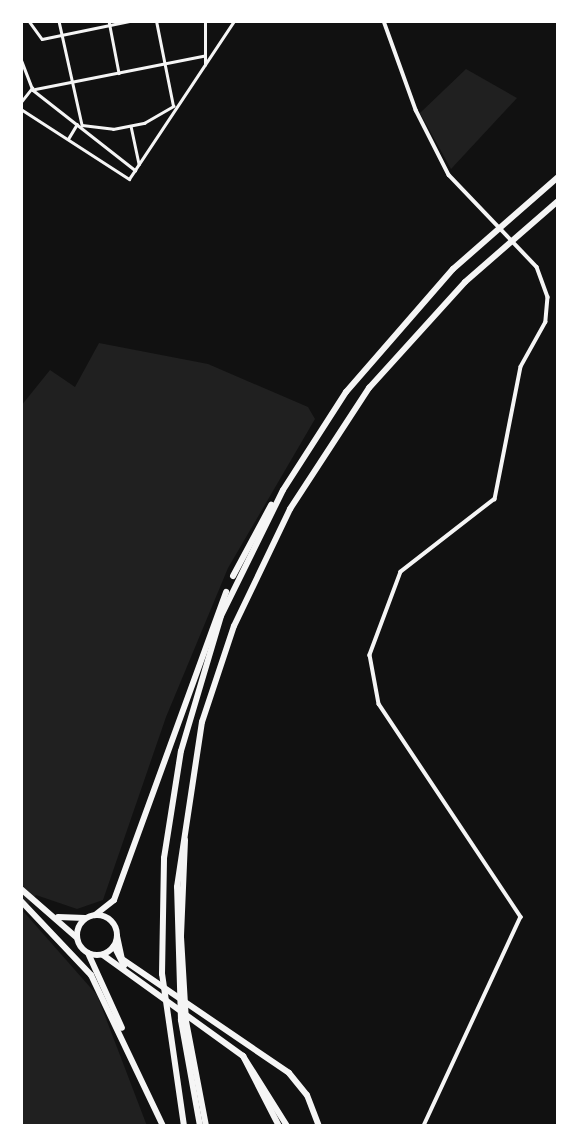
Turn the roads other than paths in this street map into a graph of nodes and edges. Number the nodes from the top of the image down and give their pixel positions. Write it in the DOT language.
graph roads {
  1 [pos="29,21"];
  2 [pos="59,21"];
  3 [pos="130,21"];
  4 [pos="156,21"];
  5 [pos="205,21"];
  6 [pos="234,21"];
  7 [pos="384,21"];
  8 [pos="110,23"];
  9 [pos="62,35"];
  10 [pos="205,56"];
  11 [pos="21,59"];
  12 [pos="164,63"];
  13 [pos="205,65"];
  14 [pos="120,73"];
  15 [pos="72,83"];
  16 [pos="32,89"];
  17 [pos="21,102"];
  18 [pos="175,107"];
  19 [pos="21,109"];
  20 [pos="80,124"];
  21 [pos="131,126"];
  22 [pos="68,139"];
  23 [pos="139,164"];
  24 [pos="135,170"];
  25 [pos="558,177"];
  26 [pos="558,201"];
  27 [pos="283,490"];
  28 [pos="21,890"];
  29 [pos="21,901"];
  30 [pos="52,915"];
  31 [pos="96,915"];
  32 [pos="87,918"];
  33 [pos="117,936"];
  34 [pos="77,939"];
  35 [pos="114,946"];
  36 [pos="88,953"];
  37 [pos="103,955"];
  38 [pos="136,976"];
  39 [pos="184,1020"];
  40 [pos="128,1044"];
  41 [pos="243,1056"];
  42 [pos="163,1126"];
  43 [pos="184,1126"];
  44 [pos="200,1126"];
  45 [pos="206,1126"];
  46 [pos="279,1126"];
  47 [pos="287,1126"];
  48 [pos="319,1126"];
  49 [pos="424,1126"];
  1 -- 9 [label="street"];
  2 -- 9 [label="street"];
  3 -- 8 [label="street"];
  4 -- 12 [label="street"];
  5 -- 10 [label="street"];
  6 -- 13 [label="street"];
  7 -- 49 [label="street"];
  8 -- 9 [label="street"];
  8 -- 14 [label="street"];
  9 -- 15 [label="street"];
  10 -- 12 [label="street"];
  10 -- 13 [label="street"];
  11 -- 16 [label="street"];
  12 -- 14 [label="street"];
  12 -- 18 [label="street"];
  13 -- 18 [label="street"];
  14 -- 15 [label="street"];
  15 -- 16 [label="street"];
  15 -- 20 [label="street"];
  16 -- 17 [label="street"];
  16 -- 20 [label="street"];
  18 -- 21 [label="street"];
  18 -- 23 [label="street"];
  19 -- 22 [label="street"];
  20 -- 21 [label="street"];
  20 -- 22 [label="street"];
  20 -- 24 [label="street"];
  21 -- 23 [label="street"];
  22 -- 24 [label="street"];
  23 -- 24 [label="street"];
  25 -- 27 [label="highway"];
  26 -- 39 [label="highway"];
  27 -- 31 [label="highway"];
  27 -- 43 [label="highway"];
  28 -- 30 [label="highway"];
  29 -- 40 [label="highway"];
  30 -- 32 [label="highway"];
  30 -- 34 [label="highway"];
  31 -- 32 [label="highway"];
  31 -- 33 [label="highway"];
  32 -- 34 [label="highway"];
  33 -- 35 [label="highway"];
  33 -- 48 [label="highway"];
  34 -- 36 [label="highway"];
  35 -- 37 [label="highway"];
  35 -- 38 [label="highway"];
  36 -- 37 [label="highway"];
  36 -- 40 [label="highway"];
  37 -- 38 [label="highway"];
  38 -- 41 [label="highway"];
  39 -- 44 [label="highway"];
  39 -- 45 [label="highway"];
  40 -- 42 [label="highway"];
  41 -- 46 [label="highway"];
  41 -- 47 [label="highway"];
}
